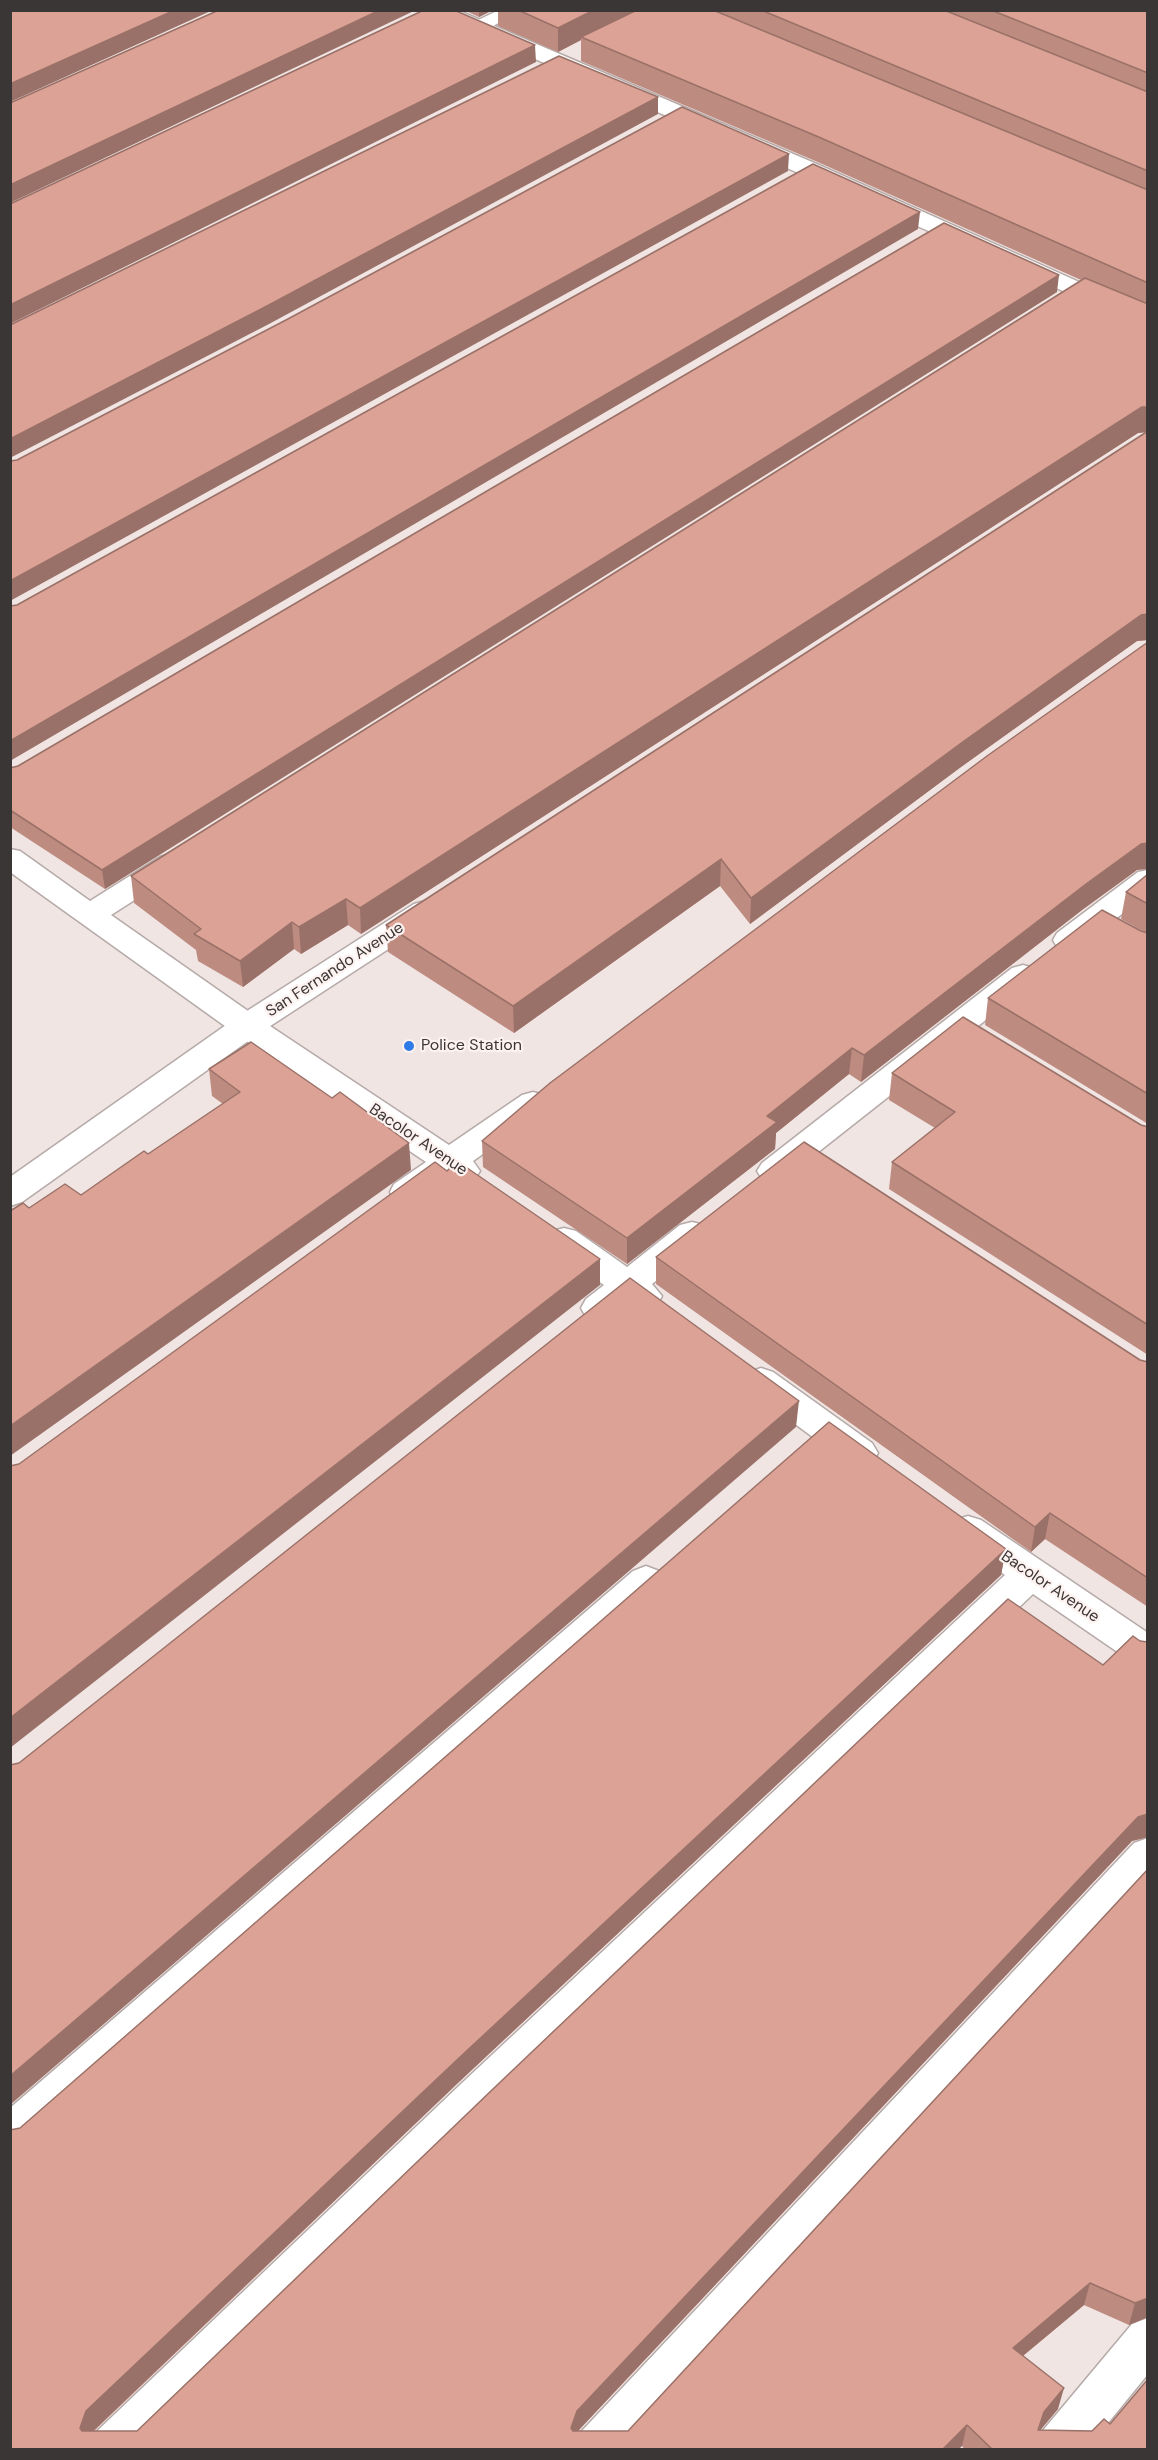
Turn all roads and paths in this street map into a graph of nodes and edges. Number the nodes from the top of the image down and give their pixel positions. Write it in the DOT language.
graph roads {
  1 [pos="514,10"];
  2 [pos="438,11"];
  3 [pos="417,21"];
  4 [pos="478,27"];
  5 [pos="588,48"];
  6 [pos="558,62"];
  7 [pos="537,73"];
  8 [pos="1080,291"];
  9 [pos="1050,309"];
  10 [pos="1148,322"];
  11 [pos="190,851"];
  12 [pos="10,858"];
  13 [pos="1148,879"];
  14 [pos="448,896"];
  15 [pos="89,915"];
  16 [pos="247,1026"];
  17 [pos="558,1086"];
  18 [pos="801,1150"];
  19 [pos="449,1161"];
  20 [pos="830,1170"];
  21 [pos="487,1187"];
  22 [pos="746,1192"];
  23 [pos="10,1194"];
  24 [pos="381,1210"];
  25 [pos="719,1214"];
  26 [pos="543,1226"];
  27 [pos="628,1284"];
  28 [pos="665,1311"];
  29 [pos="572,1329"];
  30 [pos="740,1366"];
  31 [pos="889,1474"];
  32 [pos="945,1514"];
  33 [pos="670,1560"];
  34 [pos="1030,1574"];
  35 [pos="1148,1653"];
  36 [pos="1148,1855"];
  37 [pos="10,2135"];
  38 [pos="1148,2339"];
  39 [pos="110,2450"];
  40 [pos="595,2450"];
  41 [pos="1056,2450"];
  1 -- 4 [label="lane"];
  2 -- 3 [label="street"];
  2 -- 4 [label="street"];
  4 -- 6 [label="street"];
  5 -- 6 [label="street"];
  6 -- 7 [label="street"];
  6 -- 8 [label="street"];
  8 -- 9 [label="street"];
  8 -- 10 [label="street"];
  11 -- 15 [label="street"];
  12 -- 15 [label="street, Bacolor Avenue"];
  13 -- 18 [label="street"];
  14 -- 16 [label="street, San Fernando Avenue"];
  15 -- 16 [label="street, Bacolor Avenue"];
  16 -- 19 [label="street, Bacolor Avenue"];
  16 -- 23 [label="street, San Fernando Avenue"];
  17 -- 19 [label="street"];
  18 -- 20 [label="street"];
  18 -- 22 [label="street"];
  19 -- 21 [label="street, Bacolor Avenue"];
  19 -- 24 [label="street"];
  25 -- 27 [label="street"];
  26 -- 27 [label="street"];
  27 -- 28 [label="street"];
  27 -- 29 [label="street"];
  30 -- 31 [label="street"];
  32 -- 34 [label="street, Bacolor Avenue"];
  33 -- 37 [label="street"];
  34 -- 35 [label="street, Bacolor Avenue"];
  34 -- 39 [label="street"];
  36 -- 40 [label="street"];
  38 -- 41 [label="street"];
}
